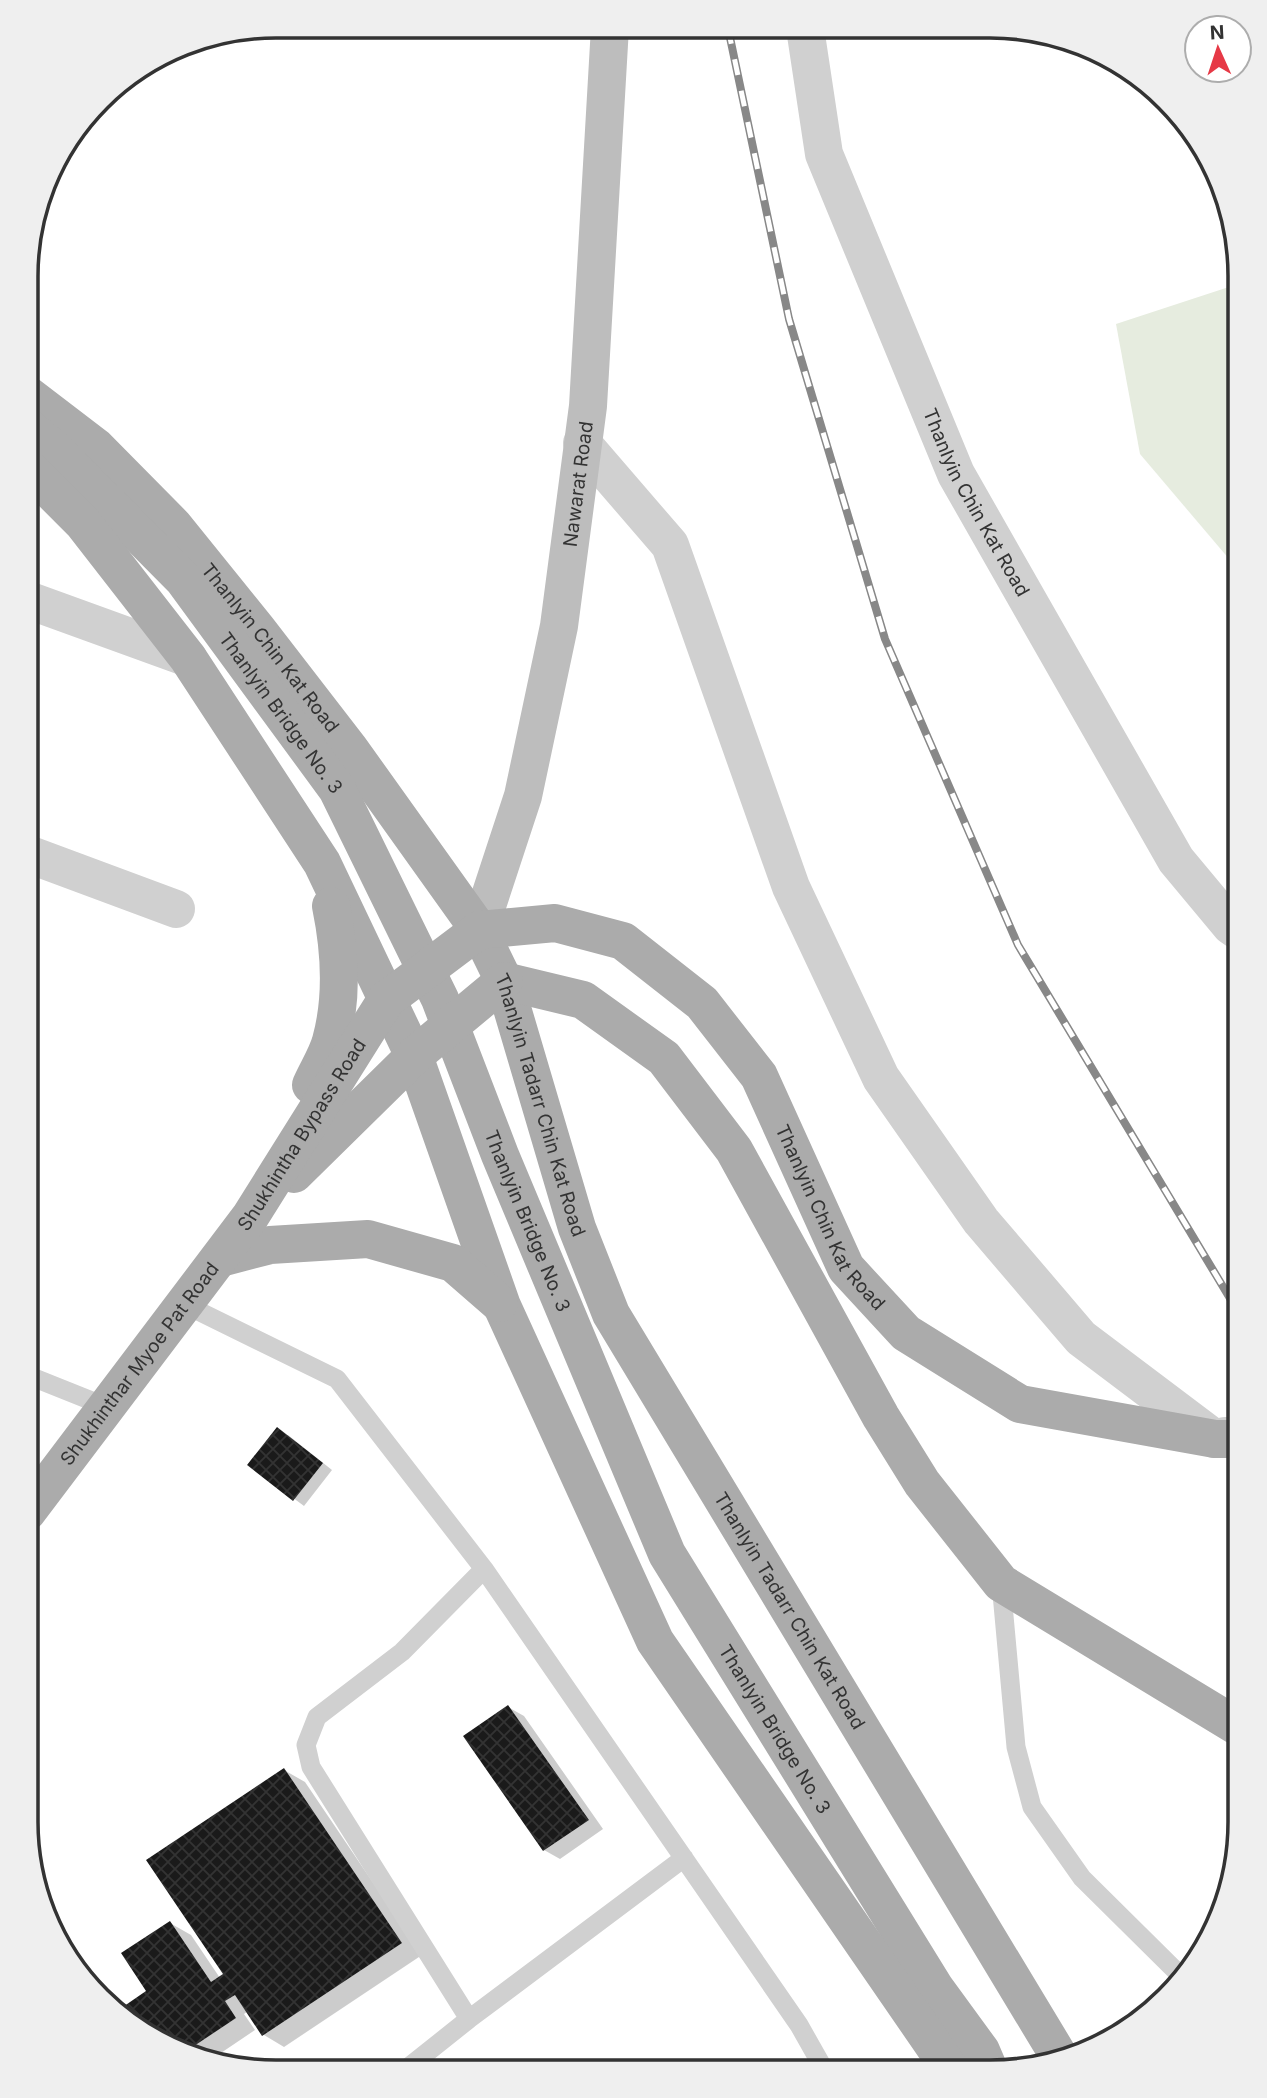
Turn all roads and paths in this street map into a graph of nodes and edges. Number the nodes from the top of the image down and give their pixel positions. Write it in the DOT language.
graph roads {
  1 [pos="807,38"];
  2 [pos="609,39"];
  3 [pos="38,402"];
  4 [pos="38,436"];
  5 [pos="582,443"];
  6 [pos="38,478"];
  7 [pos="38,604"];
  8 [pos="188,658"];
  9 [pos="38,858"];
  10 [pos="322,863"];
  11 [pos="176,909"];
  12 [pos="1228,922"];
  13 [pos="480,930"];
  14 [pos="504,981"];
  15 [pos="386,1000"];
  16 [pos="414,1056"];
  17 [pos="250,1217"];
  18 [pos="220,1258"];
  19 [pos="186,1305"];
  20 [pos="502,1306"];
  21 [pos="38,1379"];
  22 [pos="107,1407"];
  23 [pos="1228,1433"];
  24 [pos="1228,1435"];
  25 [pos="38,1498"];
  26 [pos="484,1569"];
  27 [pos="1001,1583"];
  28 [pos="1228,1721"];
  29 [pos="684,1858"];
  30 [pos="1175,1970"];
  31 [pos="469,2019"];
  32 [pos="1055,2050"];
  33 [pos="418,2060"];
  34 [pos="819,2060"];
  35 [pos="977,2060"];
  36 [pos="978,2060"];
  1 -- 12 [label="street, Thanlyin Chin Kat Road"];
  2 -- 5 [label="main road, Nawarat Road"];
  3 -- 13 [label="main road, Thanlyin Chin Kat Road"];
  4 -- 36 [label="main road, Thanlyin Bridge No. 3"];
  5 -- 13 [label="main road, Nawarat Road"];
  5 -- 23 [label="street"];
  6 -- 8 [label="main road"];
  7 -- 8 [label="street"];
  8 -- 10 [label="main road"];
  9 -- 11 [label="street"];
  10 -- 15 [label="main road"];
  10 -- 17 [label="main road"];
  13 -- 14 [label="main road, Thanlyin Chin Kat Road"];
  13 -- 15 [label="main road"];
  13 -- 24 [label="main road, Thanlyin Chin Kat Road"];
  14 -- 16 [label="main road"];
  14 -- 27 [label="main road, Thanlyin Tadarr Chin Kat Road"];
  14 -- 32 [label="main road, Thanlyin Tadarr Chin Kat Road"];
  15 -- 16 [label="main road"];
  15 -- 17 [label="main road, Shukhintha Bypass Road"];
  16 -- 17 [label="main road, Shukhintha Bypass Road"];
  16 -- 20 [label="main road"];
  17 -- 18 [label="main road, Shukhinthar Myoe Pat Road"];
  18 -- 19 [label="main road, Shukhinthar Myoe Pat Road"];
  18 -- 20 [label="main road"];
  19 -- 22 [label="main road, Shukhinthar Myoe Pat Road"];
  19 -- 26 [label="lane"];
  20 -- 35 [label="main road"];
  21 -- 22 [label="lane"];
  22 -- 25 [label="main road, Shukhinthar Myoe Pat Road"];
  26 -- 29 [label="lane"];
  26 -- 31 [label="lane"];
  27 -- 28 [label="main road, Thanlyin Tadarr Chin Kat Road"];
  27 -- 30 [label="lane"];
  29 -- 31 [label="lane"];
  29 -- 34 [label="lane"];
  31 -- 33 [label="lane"];
}
